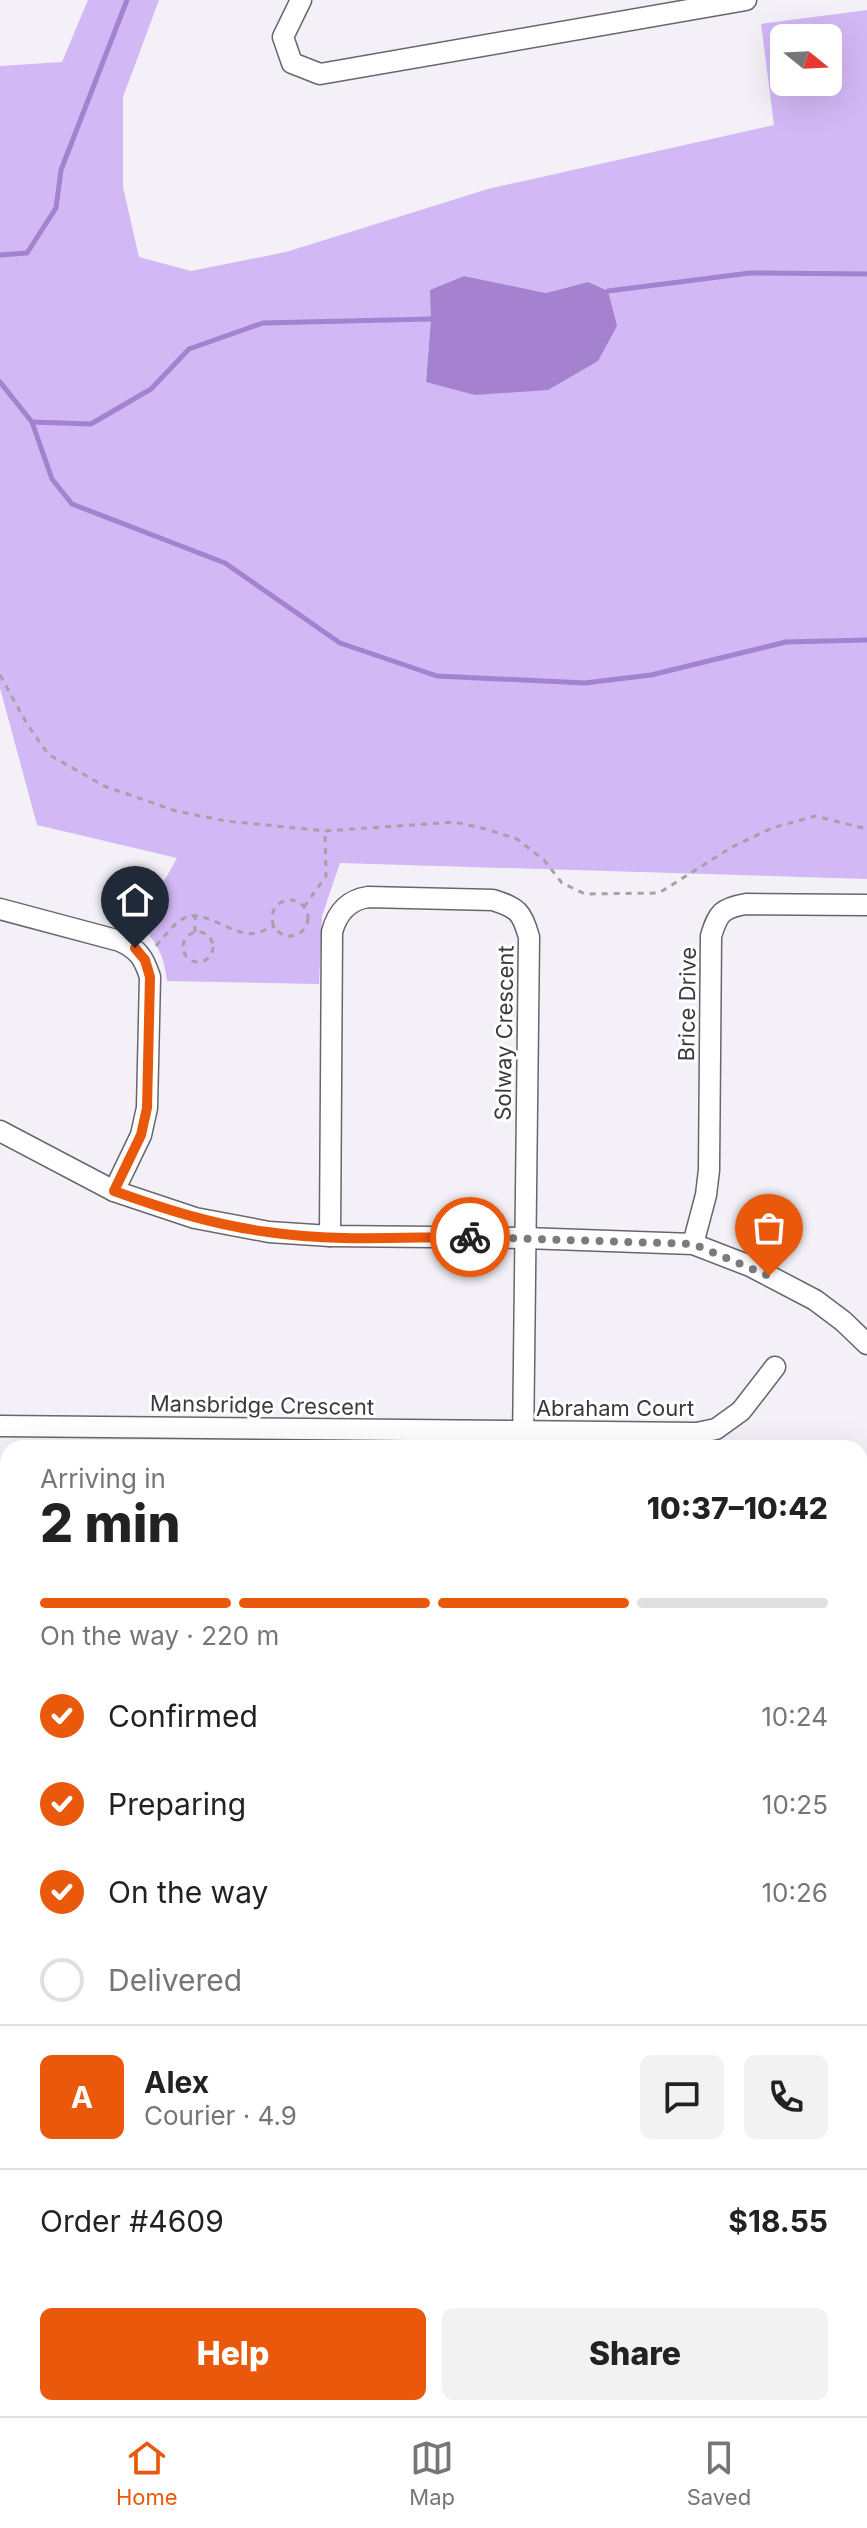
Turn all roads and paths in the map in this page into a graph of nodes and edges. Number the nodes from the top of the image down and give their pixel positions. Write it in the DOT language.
graph roads {
  1 [pos="301,0"];
  2 [pos="746,0"];
  3 [pos="699,4"];
  4 [pos="0,675"];
  5 [pos="867,829"];
  6 [pos="325,831"];
  7 [pos="867,905"];
  8 [pos="304,907"];
  9 [pos="0,909"];
  10 [pos="195,914"];
  11 [pos="275,926"];
  12 [pos="195,932"];
  13 [pos="156,947"];
  14 [pos="0,1131"];
  15 [pos="114,1191"];
  16 [pos="330,1236"];
  17 [pos="525,1238"];
  18 [pos="693,1244"];
  19 [pos="867,1344"];
  20 [pos="775,1367"];
  21 [pos="0,1426"];
  22 [pos="523,1440"];
  1 -- 3 [label="street"];
  2 -- 3 [label="street"];
  4 -- 6 [label="path"];
  5 -- 6 [label="path"];
  6 -- 8 [label="path"];
  7 -- 18 [label="street, Brice Drive"];
  8 -- 11 [label="path"];
  8 -- 11 [label="path"];
  9 -- 15 [label="street"];
  10 -- 11 [label="path"];
  10 -- 12 [label="path"];
  10 -- 13 [label="path"];
  12 -- 12 [label="path"];
  14 -- 15 [label="street"];
  15 -- 16 [label="street"];
  16 -- 17 [label="street"];
  16 -- 17 [label="street, Solway Crescent"];
  17 -- 18 [label="street"];
  17 -- 22 [label="street"];
  18 -- 19 [label="street"];
  20 -- 22 [label="street, Abraham Court"];
  21 -- 22 [label="street, Mansbridge Crescent"];
}
